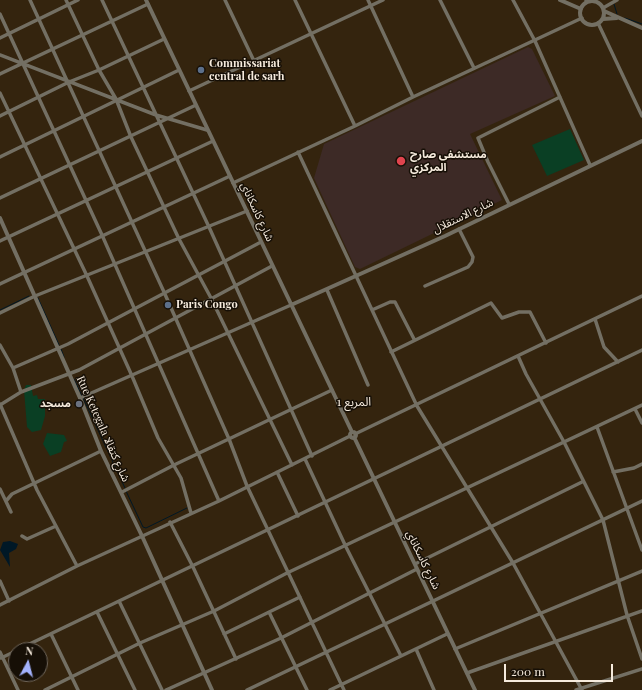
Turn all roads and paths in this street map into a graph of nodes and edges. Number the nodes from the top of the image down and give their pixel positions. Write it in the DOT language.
graph roads {
  1 [pos="30,0"];
  2 [pos="66,0"];
  3 [pos="78,0"];
  4 [pos="102,0"];
  5 [pos="225,0"];
  6 [pos="296,0"];
  7 [pos="368,0"];
  8 [pos="383,0"];
  9 [pos="440,0"];
  10 [pos="513,0"];
  11 [pos="560,0"];
  12 [pos="617,0"];
  13 [pos="586,1"];
  14 [pos="147,2"];
  15 [pos="68,5"];
  16 [pos="371,5"];
  17 [pos="581,9"];
  18 [pos="604,10"];
  19 [pos="0,14"];
  20 [pos="582,18"];
  21 [pos="617,18"];
  22 [pos="40,19"];
  23 [pos="603,19"];
  24 [pos="112,21"];
  25 [pos="598,23"];
  26 [pos="642,28"];
  27 [pos="9,34"];
  28 [pos="312,34"];
  29 [pos="82,35"];
  30 [pos="0,38"];
  31 [pos="164,39"];
  32 [pos="535,41"];
  33 [pos="54,49"];
  34 [pos="0,55"];
  35 [pos="128,56"];
  36 [pos="254,61"];
  37 [pos="22,64"];
  38 [pos="474,68"];
  39 [pos="99,70"];
  40 [pos="179,70"];
  41 [pos="0,74"];
  42 [pos="69,82"];
  43 [pos="143,87"];
  44 [pos="189,91"];
  45 [pos="0,93"];
  46 [pos="412,97"];
  47 [pos="560,97"];
  48 [pos="39,98"];
  49 [pos="116,99"];
  50 [pos="196,105"];
  51 [pos="10,112"];
  52 [pos="156,115"];
  53 [pos="0,116"];
  54 [pos="642,116"];
  55 [pos="83,117"];
  56 [pos="169,119"];
  57 [pos="160,123"];
  58 [pos="355,126"];
  59 [pos="207,130"];
  60 [pos="53,132"];
  61 [pos="131,137"];
  62 [pos="213,141"];
  63 [pos="642,141"];
  64 [pos="25,146"];
  65 [pos="99,152"];
  66 [pos="298,152"];
  67 [pos="0,157"];
  68 [pos="177,158"];
  69 [pos="590,165"];
  70 [pos="69,167"];
  71 [pos="148,172"];
  72 [pos="230,176"];
  73 [pos="40,178"];
  74 [pos="233,183"];
  75 [pos="116,186"];
  76 [pos="192,193"];
  77 [pos="0,198"];
  78 [pos="86,201"];
  79 [pos="509,204"];
  80 [pos="164,206"];
  81 [pos="247,211"];
  82 [pos="58,214"];
  83 [pos="0,218"];
  84 [pos="131,222"];
  85 [pos="209,227"];
  86 [pos="459,229"];
  87 [pos="102,236"];
  88 [pos="9,237"];
  89 [pos="179,239"];
  90 [pos="0,241"];
  91 [pos="261,242"];
  92 [pos="74,248"];
  93 [pos="146,253"];
  94 [pos="223,261"];
  95 [pos="115,265"];
  96 [pos="272,266"];
  97 [pos="25,273"];
  98 [pos="198,275"];
  99 [pos="87,276"];
  100 [pos="356,277"];
  101 [pos="0,284"];
  102 [pos="426,286"];
  103 [pos="234,287"];
  104 [pos="327,290"];
  105 [pos="164,292"];
  106 [pos="35,296"];
  107 [pos="642,296"];
  108 [pos="211,298"];
  109 [pos="291,305"];
  110 [pos="133,309"];
  111 [pos="372,310"];
  112 [pos="0,313"];
  113 [pos="176,318"];
  114 [pos="595,319"];
  115 [pos="251,322"];
  116 [pos="107,323"];
  117 [pos="227,333"];
  118 [pos="145,334"];
  119 [pos="414,339"];
  120 [pos="546,343"];
  121 [pos="0,345"];
  122 [pos="119,348"];
  123 [pos="57,349"];
  124 [pos="190,349"];
  125 [pos="642,350"];
  126 [pos="391,352"];
  127 [pos="518,356"];
  128 [pos="618,362"];
  129 [pos="159,364"];
  130 [pos="13,368"];
  131 [pos="69,374"];
  132 [pos="132,376"];
  133 [pos="368,385"];
  134 [pos="332,390"];
  135 [pos="21,392"];
  136 [pos="80,398"];
  137 [pos="540,400"];
  138 [pos="0,405"];
  139 [pos="642,405"];
  140 [pos="417,406"];
  141 [pos="291,409"];
  142 [pos="635,409"];
  143 [pos="269,420"];
  144 [pos="642,423"];
  145 [pos="597,427"];
  146 [pos="353,435"];
  147 [pos="229,440"];
  148 [pos="564,442"];
  149 [pos="441,446"];
  150 [pos="101,451"];
  151 [pos="198,454"];
  152 [pos="312,456"];
  153 [pos="305,459"];
  154 [pos="642,464"];
  155 [pos="174,465"];
  156 [pos="292,465"];
  157 [pos="277,472"];
  158 [pos="613,472"];
  159 [pos="375,479"];
  160 [pos="582,482"];
  161 [pos="34,483"];
  162 [pos="247,486"];
  163 [pos="467,488"];
  164 [pos="0,489"];
  165 [pos="122,492"];
  166 [pos="0,500"];
  167 [pos="5,500"];
  168 [pos="219,501"];
  169 [pos="325,501"];
  170 [pos="642,501"];
  171 [pos="626,509"];
  172 [pos="10,512"];
  173 [pos="191,513"];
  174 [pos="298,516"];
  175 [pos="603,520"];
  176 [pos="170,522"];
  177 [pos="395,522"];
  178 [pos="56,526"];
  179 [pos="490,526"];
  180 [pos="267,530"];
  181 [pos="22,536"];
  182 [pos="142,536"];
  183 [pos="346,547"];
  184 [pos="642,550"];
  185 [pos="513,563"];
  186 [pos="415,564"];
  187 [pos="77,566"];
  188 [pos="193,567"];
  189 [pos="417,569"];
  190 [pos="642,571"];
  191 [pos="287,573"];
  192 [pos="0,581"];
  193 [pos="163,581"];
  194 [pos="618,582"];
  195 [pos="370,592"];
  196 [pos="300,597"];
  197 [pos="9,601"];
  198 [pos="119,601"];
  199 [pos="432,601"];
  200 [pos="0,605"];
  201 [pos="642,610"];
  202 [pos="214,611"];
  203 [pos="97,612"];
  204 [pos="269,612"];
  205 [pos="540,614"];
  206 [pos="627,616"];
  207 [pos="312,622"];
  208 [pos="385,624"];
  209 [pos="183,625"];
  210 [pos="51,634"];
  211 [pos="224,634"];
  212 [pos="447,634"];
  213 [pos="282,638"];
  214 [pos="556,641"];
  215 [pos="34,642"];
  216 [pos="140,643"];
  217 [pos="416,649"];
  218 [pos="455,649"];
  219 [pos="0,652"];
  220 [pos="326,652"];
  221 [pos="118,655"];
  222 [pos="401,656"];
  223 [pos="1,657"];
  224 [pos="236,659"];
  225 [pos="642,659"];
  226 [pos="296,667"];
  227 [pos="642,670"];
  228 [pos="204,673"];
  229 [pos="467,673"];
  230 [pos="72,677"];
  231 [pos="341,685"];
  232 [pos="581,689"];
  233 [pos="18,690"];
  234 [pos="45,690"];
  235 [pos="78,690"];
  236 [pos="135,690"];
  237 [pos="162,690"];
  238 [pos="166,690"];
  239 [pos="212,690"];
  240 [pos="247,690"];
  241 [pos="307,690"];
  242 [pos="330,690"];
  243 [pos="344,690"];
  244 [pos="434,690"];
  245 [pos="475,690"];
  246 [pos="576,690"];
  1 -- 22 [label="street"];
  2 -- 15 [label="street"];
  3 -- 15 [label="street"];
  4 -- 24 [label="street"];
  5 -- 36 [label="street"];
  6 -- 28 [label="street"];
  7 -- 16 [label="street"];
  8 -- 16 [label="street"];
  9 -- 38 [label="street"];
  10 -- 32 [label="street"];
  11 -- 17 [label="street"];
  12 -- 18 [label="street"];
  13 -- 17 [label="street"];
  13 -- 18 [label="street"];
  14 -- 24 [label="street"];
  14 -- 31 [label="street, شارع كاسكاناي"];
  15 -- 22 [label="street"];
  15 -- 29 [label="street"];
  16 -- 28 [label="street"];
  16 -- 46 [label="street"];
  17 -- 20 [label="street"];
  18 -- 21 [label="street"];
  18 -- 23 [label="street"];
  19 -- 27 [label="street"];
  20 -- 25 [label="street"];
  20 -- 32 [label="street"];
  21 -- 23 [label="street"];
  21 -- 26 [label="street"];
  22 -- 27 [label="street"];
  22 -- 33 [label="street"];
  23 -- 25 [label="street"];
  24 -- 29 [label="street"];
  24 -- 35 [label="street"];
  25 -- 54 [label="street"];
  27 -- 30 [label="street"];
  27 -- 37 [label="street"];
  28 -- 36 [label="street"];
  28 -- 58 [label="street"];
  29 -- 33 [label="street"];
  29 -- 39 [label="street"];
  31 -- 35 [label="street"];
  31 -- 40 [label="street, شارع كاسكاناي"];
  32 -- 38 [label="street"];
  32 -- 47 [label="street"];
  33 -- 37 [label="street"];
  33 -- 42 [label="street"];
  34 -- 37 [label="street"];
  35 -- 39 [label="street"];
  35 -- 43 [label="street"];
  36 -- 44 [label="street"];
  37 -- 41 [label="street"];
  37 -- 42 [label="street"];
  37 -- 48 [label="street"];
  38 -- 46 [label="street"];
  39 -- 42 [label="street"];
  39 -- 49 [label="street"];
  40 -- 43 [label="street"];
  40 -- 44 [label="street, شارع كاسكاناي"];
  42 -- 48 [label="street"];
  42 -- 49 [label="street"];
  42 -- 55 [label="street"];
  43 -- 49 [label="street"];
  43 -- 52 [label="street"];
  44 -- 50 [label="street, شارع كاسكاناي"];
  45 -- 51 [label="street"];
  46 -- 58 [label="street"];
  47 -- 69 [label="street"];
  47 -- 79 [label="street"];
  48 -- 51 [label="street"];
  48 -- 60 [label="street"];
  49 -- 52 [label="street"];
  49 -- 55 [label="street"];
  49 -- 61 [label="street"];
  50 -- 56 [label="street"];
  50 -- 59 [label="street, شارع كاسكاناي"];
  51 -- 53 [label="street"];
  51 -- 64 [label="street"];
  52 -- 56 [label="street"];
  52 -- 57 [label="street"];
  55 -- 60 [label="street"];
  55 -- 65 [label="street"];
  56 -- 57 [label="street"];
  56 -- 59 [label="street"];
  57 -- 61 [label="street"];
  57 -- 68 [label="street"];
  58 -- 66 [label="street"];
  59 -- 62 [label="street, شارع كاسكاناي"];
  60 -- 64 [label="street"];
  60 -- 70 [label="street"];
  61 -- 65 [label="street"];
  61 -- 71 [label="street"];
  62 -- 68 [label="street"];
  62 -- 72 [label="street, شارع كاسكاناي"];
  63 -- 69 [label="street, شارع الاستقلال"];
  64 -- 67 [label="street"];
  64 -- 73 [label="street"];
  65 -- 70 [label="street"];
  65 -- 75 [label="street"];
  66 -- 74 [label="street"];
  66 -- 100 [label="street"];
  68 -- 71 [label="street"];
  68 -- 76 [label="street"];
  69 -- 79 [label="street, شارع الاستقلال"];
  70 -- 73 [label="street"];
  70 -- 78 [label="street"];
  71 -- 75 [label="street"];
  71 -- 80 [label="street"];
  72 -- 74 [label="street, شارع كاسكاناي"];
  72 -- 76 [label="street"];
  73 -- 77 [label="street"];
  73 -- 82 [label="street"];
  74 -- 81 [label="street, شارع كاسكاناي"];
  75 -- 78 [label="street"];
  75 -- 84 [label="street"];
  76 -- 80 [label="street"];
  76 -- 85 [label="street"];
  78 -- 82 [label="street"];
  78 -- 87 [label="street"];
  79 -- 86 [label="street, شارع الاستقلال"];
  80 -- 84 [label="street"];
  80 -- 89 [label="street"];
  81 -- 85 [label="street"];
  81 -- 91 [label="street, شارع كاسكاناي"];
  82 -- 88 [label="street"];
  82 -- 92 [label="street"];
  83 -- 88 [label="street, Rue Ketegala شارع كتقالا"];
  84 -- 87 [label="street"];
  84 -- 93 [label="street"];
  85 -- 89 [label="street"];
  85 -- 94 [label="street"];
  86 -- 100 [label="street, شارع الاستقلال"];
  86 -- 102 [label="street"];
  87 -- 92 [label="street"];
  87 -- 95 [label="street"];
  88 -- 90 [label="street"];
  88 -- 97 [label="street, Rue Ketegala شارع كتقالا"];
  89 -- 93 [label="street"];
  89 -- 98 [label="street"];
  91 -- 94 [label="street"];
  91 -- 96 [label="street, شارع كاسكاناي"];
  92 -- 97 [label="street"];
  92 -- 99 [label="street"];
  93 -- 95 [label="street"];
  93 -- 105 [label="street"];
  94 -- 98 [label="street"];
  94 -- 103 [label="street"];
  95 -- 99 [label="street"];
  95 -- 110 [label="street"];
  96 -- 103 [label="street"];
  96 -- 109 [label="street, شارع كاسكاناي"];
  97 -- 101 [label="street"];
  97 -- 106 [label="street, Rue Ketegala شارع كتقالا"];
  98 -- 105 [label="street"];
  98 -- 108 [label="street"];
  99 -- 106 [label="street"];
  99 -- 116 [label="street"];
  100 -- 104 [label="street, شارع الاستقلال"];
  100 -- 111 [label="street"];
  103 -- 108 [label="street"];
  103 -- 115 [label="street"];
  104 -- 109 [label="street, شارع الاستقلال"];
  104 -- 133 [label="street"];
  105 -- 110 [label="street"];
  105 -- 113 [label="street"];
  106 -- 112 [label="street"];
  106 -- 123 [label="street, Rue Ketegala شارع كتقالا"];
  107 -- 114 [label="street"];
  108 -- 113 [label="street"];
  108 -- 117 [label="street"];
  109 -- 115 [label="street"];
  109 -- 134 [label="street, شارع كاسكاناي"];
  110 -- 116 [label="street"];
  110 -- 118 [label="street"];
  111 -- 119 [label="street"];
  111 -- 126 [label="street"];
  113 -- 118 [label="street"];
  113 -- 124 [label="street"];
  114 -- 120 [label="street"];
  114 -- 128 [label="street"];
  115 -- 117 [label="street"];
  115 -- 141 [label="street"];
  116 -- 122 [label="street"];
  116 -- 123 [label="street"];
  117 -- 124 [label="street"];
  117 -- 143 [label="street"];
  118 -- 122 [label="street"];
  118 -- 129 [label="street"];
  119 -- 120 [label="street"];
  119 -- 126 [label="street"];
  120 -- 127 [label="street"];
  121 -- 130 [label="street"];
  122 -- 131 [label="street"];
  122 -- 132 [label="street"];
  123 -- 130 [label="street"];
  123 -- 131 [label="street, Rue Ketegala شارع كتقالا"];
  124 -- 129 [label="street"];
  124 -- 147 [label="street"];
  125 -- 128 [label="street"];
  126 -- 140 [label="street"];
  127 -- 137 [label="street"];
  127 -- 140 [label="street"];
  128 -- 137 [label="street"];
  129 -- 132 [label="street"];
  129 -- 151 [label="street"];
  130 -- 135 [label="street"];
  131 -- 135 [label="street"];
  131 -- 136 [label="street, Rue Ketegala شارع كتقالا"];
  132 -- 136 [label="street"];
  132 -- 155 [label="street"];
  134 -- 141 [label="street"];
  134 -- 146 [label="street, شارع كاسكاناي"];
  135 -- 138 [label="street"];
  136 -- 150 [label="street, Rue Ketegala شارع كتقالا"];
  137 -- 148 [label="street"];
  137 -- 149 [label="street"];
  138 -- 161 [label="street"];
  139 -- 142 [label="street"];
  140 -- 146 [label="street"];
  140 -- 149 [label="street"];
  141 -- 143 [label="street"];
  141 -- 152 [label="street"];
  142 -- 144 [label="street"];
  142 -- 145 [label="street"];
  143 -- 147 [label="street"];
  143 -- 156 [label="street"];
  145 -- 148 [label="street"];
  145 -- 158 [label="street"];
  146 -- 152 [label="street"];
  146 -- 159 [label="street, شارع كاسكاناي"];
  147 -- 151 [label="street"];
  147 -- 162 [label="street"];
  148 -- 160 [label="street"];
  148 -- 163 [label="street"];
  149 -- 159 [label="street"];
  149 -- 163 [label="street"];
  150 -- 161 [label="street"];
  150 -- 165 [label="street, Rue Ketegala شارع كتقالا"];
  151 -- 155 [label="street"];
  151 -- 168 [label="street"];
  152 -- 153 [label="street"];
  153 -- 156 [label="street"];
  153 -- 169 [label="street"];
  154 -- 158 [label="street"];
  155 -- 165 [label="street"];
  155 -- 173 [label="street"];
  156 -- 157 [label="street"];
  157 -- 162 [label="street"];
  157 -- 174 [label="street"];
  158 -- 171 [label="street"];
  159 -- 169 [label="street"];
  159 -- 177 [label="street, شارع كاسكاناي"];
  160 -- 175 [label="street"];
  160 -- 179 [label="street"];
  161 -- 167 [label="street"];
  161 -- 178 [label="street"];
  162 -- 168 [label="street"];
  162 -- 180 [label="street"];
  163 -- 177 [label="street"];
  163 -- 179 [label="street"];
  164 -- 167 [label="street"];
  165 -- 182 [label="street, Rue Ketegala شارع كتقالا"];
  166 -- 167 [label="street"];
  167 -- 172 [label="street"];
  168 -- 173 [label="street"];
  169 -- 174 [label="street"];
  169 -- 183 [label="street"];
  170 -- 171 [label="street"];
  171 -- 175 [label="street"];
  171 -- 184 [label="street"];
  173 -- 176 [label="street"];
  174 -- 180 [label="street"];
  175 -- 185 [label="street"];
  175 -- 194 [label="street"];
  176 -- 182 [label="street"];
  176 -- 188 [label="street"];
  177 -- 183 [label="street"];
  177 -- 186 [label="street, شارع كاسكاناي"];
  178 -- 181 [label="street"];
  178 -- 187 [label="street"];
  179 -- 185 [label="street"];
  179 -- 186 [label="street"];
  180 -- 188 [label="street"];
  180 -- 191 [label="street"];
  182 -- 187 [label="street"];
  182 -- 193 [label="street, Rue Ketegala شارع كتقالا"];
  183 -- 191 [label="street"];
  183 -- 195 [label="street"];
  185 -- 199 [label="street"];
  185 -- 205 [label="street"];
  186 -- 189 [label="street, شارع كاسكاناي"];
  187 -- 197 [label="street"];
  188 -- 193 [label="street"];
  188 -- 202 [label="street"];
  189 -- 195 [label="street"];
  189 -- 199 [label="street, شارع كاسكاناي"];
  190 -- 194 [label="street"];
  191 -- 196 [label="street"];
  191 -- 202 [label="street"];
  192 -- 197 [label="street"];
  193 -- 198 [label="street"];
  193 -- 209 [label="street, Rue Ketegala شارع كتقالا"];
  194 -- 205 [label="street"];
  194 -- 206 [label="street"];
  195 -- 207 [label="street"];
  195 -- 208 [label="street"];
  196 -- 204 [label="street"];
  196 -- 207 [label="street"];
  197 -- 200 [label="street"];
  198 -- 203 [label="street"];
  198 -- 216 [label="street"];
  199 -- 208 [label="street"];
  199 -- 212 [label="street, شارع كاسكاناي"];
  201 -- 206 [label="street"];
  202 -- 209 [label="street"];
  202 -- 211 [label="street"];
  203 -- 210 [label="street"];
  203 -- 221 [label="street"];
  204 -- 211 [label="street"];
  204 -- 213 [label="street"];
  205 -- 214 [label="street"];
  205 -- 218 [label="street"];
  206 -- 214 [label="street"];
  206 -- 225 [label="street"];
  207 -- 213 [label="street"];
  207 -- 220 [label="street"];
  208 -- 220 [label="street"];
  208 -- 222 [label="street"];
  209 -- 216 [label="street"];
  209 -- 228 [label="street, Rue Ketegala شارع كتقالا"];
  210 -- 215 [label="street"];
  210 -- 230 [label="street"];
  211 -- 224 [label="street"];
  212 -- 217 [label="street"];
  212 -- 218 [label="street, شارع كاسكاناي"];
  213 -- 224 [label="street"];
  213 -- 226 [label="street"];
  214 -- 229 [label="street"];
  214 -- 232 [label="street"];
  216 -- 221 [label="street"];
  216 -- 237 [label="street"];
  217 -- 222 [label="street"];
  217 -- 244 [label="street"];
  218 -- 229 [label="street, شارع كاسكاناي"];
  219 -- 223 [label="street"];
  220 -- 226 [label="street"];
  220 -- 231 [label="street"];
  221 -- 230 [label="street"];
  221 -- 236 [label="street"];
  222 -- 231 [label="street"];
  223 -- 233 [label="street"];
  224 -- 228 [label="street"];
  226 -- 240 [label="street"];
  226 -- 241 [label="street"];
  227 -- 232 [label="street"];
  228 -- 238 [label="street"];
  228 -- 239 [label="street, Rue Ketegala شارع كتقالا"];
  229 -- 245 [label="street, شارع كاسكاناي"];
  230 -- 234 [label="street"];
  230 -- 235 [label="street"];
  231 -- 242 [label="street"];
  231 -- 243 [label="street"];
  232 -- 246 [label="street"];
}
